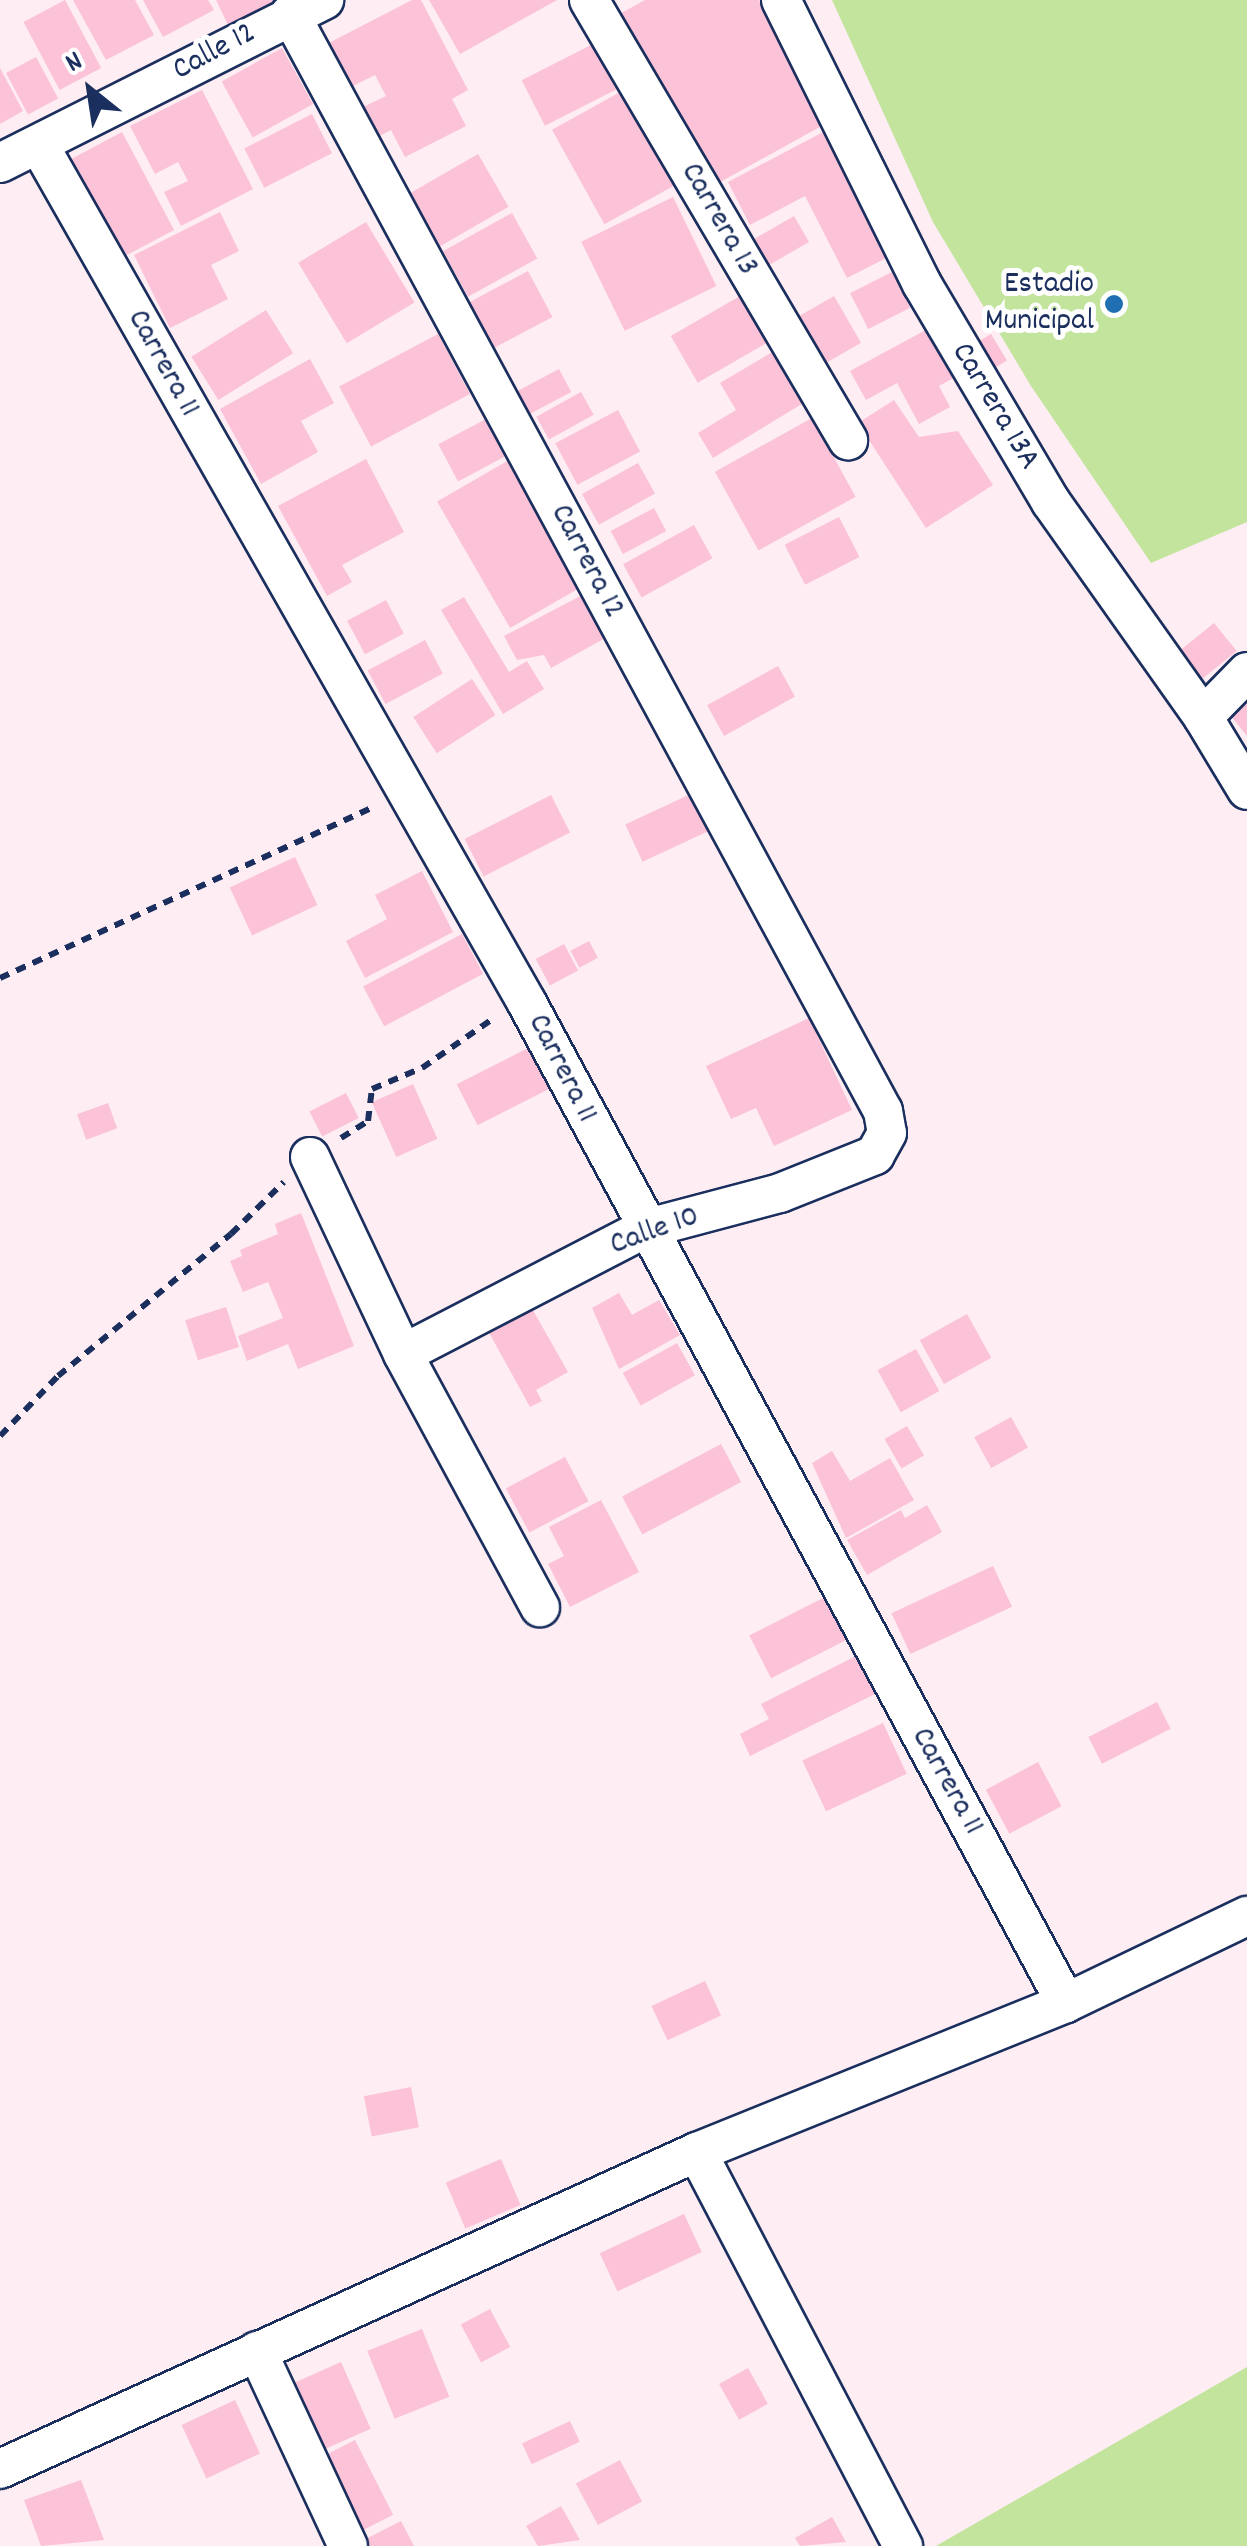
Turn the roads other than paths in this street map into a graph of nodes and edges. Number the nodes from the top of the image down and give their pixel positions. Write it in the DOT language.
graph roads {
  1 [pos="588,0"];
  2 [pos="781,0"];
  3 [pos="307,7"];
  4 [pos="39,146"];
  5 [pos="0,164"];
  6 [pos="848,440"];
  7 [pos="1247,672"];
  8 [pos="1203,717"];
  9 [pos="1247,790"];
  10 [pos="883,1111"];
  11 [pos="310,1157"];
  12 [pos="644,1229"];
  13 [pos="403,1354"];
  14 [pos="540,1607"];
  15 [pos="1247,1916"];
  16 [pos="1066,2003"];
  17 [pos="697,2152"];
  18 [pos="257,2351"];
  19 [pos="0,2469"];
  20 [pos="348,2546"];
  21 [pos="903,2546"];
  1 -- 6 [label="street, Carrera 13"];
  2 -- 8 [label="street, Carrera 13A"];
  3 -- 4 [label="street, Calle 12"];
  3 -- 10 [label="street, Carrera 12"];
  4 -- 5 [label="street, Calle 12"];
  4 -- 12 [label="street, Carrera 11"];
  7 -- 8 [label="street"];
  8 -- 9 [label="street, Carrera 13A"];
  10 -- 12 [label="street, Calle 10"];
  11 -- 13 [label="street"];
  12 -- 13 [label="street, Calle 10"];
  12 -- 16 [label="street, Carrera 11"];
  13 -- 14 [label="street"];
  15 -- 16 [label="street"];
  16 -- 17 [label="street"];
  17 -- 18 [label="street"];
  17 -- 21 [label="street"];
  18 -- 19 [label="street"];
  18 -- 20 [label="street"];
}
